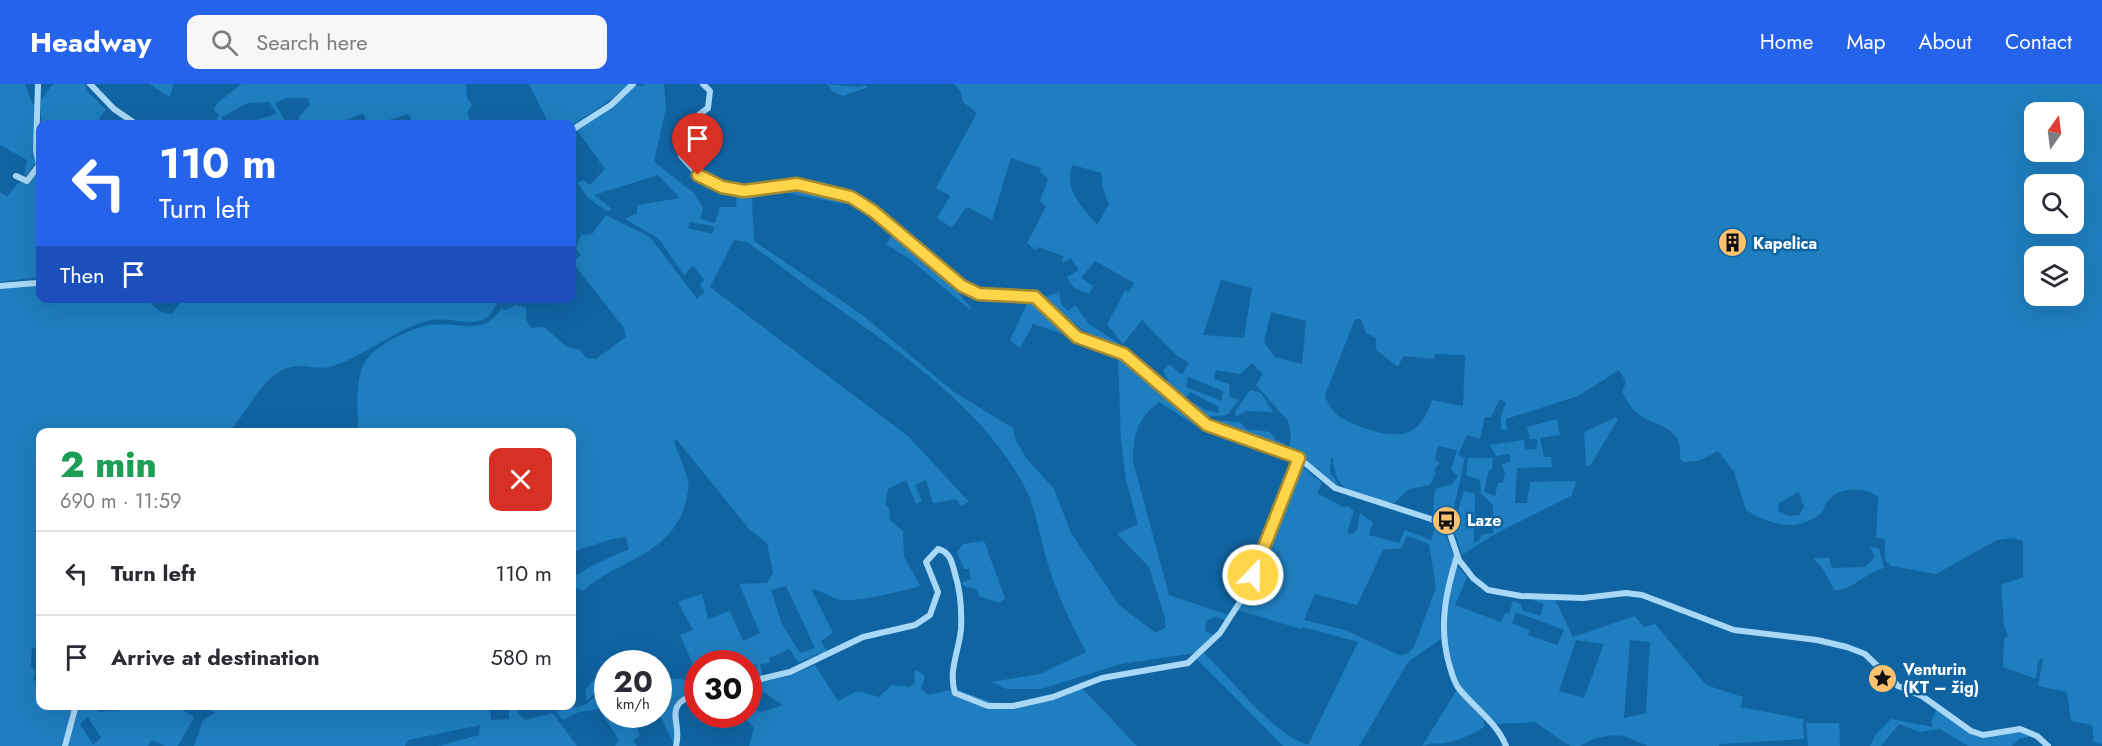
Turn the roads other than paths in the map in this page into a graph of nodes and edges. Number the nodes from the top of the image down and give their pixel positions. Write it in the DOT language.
graph roads {
  1 [pos="39,84"];
  2 [pos="90,84"];
  3 [pos="633,84"];
  4 [pos="703,84"];
  5 [pos="37,120"];
  6 [pos="130,120"];
  7 [pos="576,127"];
  8 [pos="36,169"];
  9 [pos="16,176"];
  10 [pos="36,284"];
  11 [pos="0,286"];
  12 [pos="1299,458"];
  13 [pos="1457,555"];
  14 [pos="762,679"];
  15 [pos="684,698"];
  16 [pos="75,710"];
  17 [pos="64,746"];
  18 [pos="676,746"];
  19 [pos="1506,746"];
  20 [pos="2048,746"];
  1 -- 5 [label="street"];
  2 -- 6 [label="street"];
  3 -- 7 [label="street"];
  4 -- 12 [label="street"];
  8 -- 9 [label="street"];
  10 -- 11 [label="street"];
  12 -- 13 [label="street"];
  12 -- 14 [label="street"];
  13 -- 19 [label="street"];
  13 -- 20 [label="street"];
  15 -- 18 [label="street"];
  16 -- 17 [label="street"];
}
